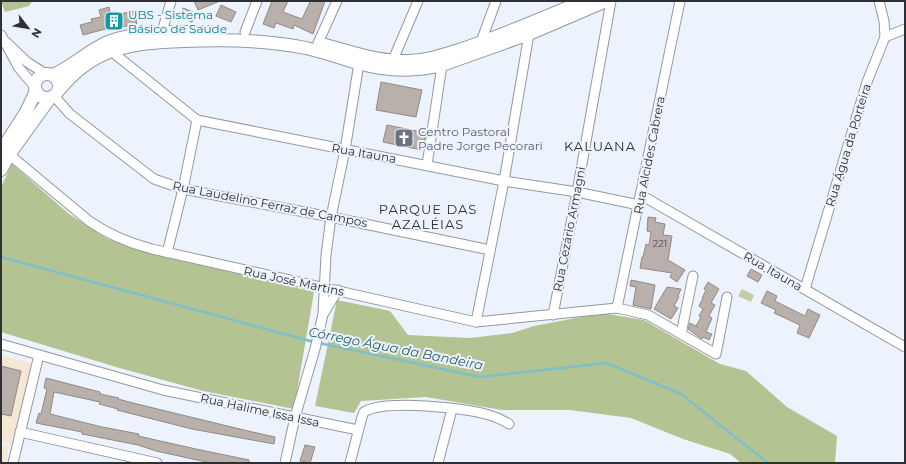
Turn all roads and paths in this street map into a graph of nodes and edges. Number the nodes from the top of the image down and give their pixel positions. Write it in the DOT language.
graph roads {
  1 [pos="171,1"];
  2 [pos="257,1"];
  3 [pos="337,1"];
  4 [pos="418,1"];
  5 [pos="496,1"];
  6 [pos="583,1"];
  7 [pos="606,1"];
  8 [pos="611,1"];
  9 [pos="680,1"];
  10 [pos="878,1"];
  11 [pos="905,29"];
  12 [pos="162,32"];
  13 [pos="245,32"];
  14 [pos="529,34"];
  15 [pos="2,37"];
  16 [pos="885,37"];
  17 [pos="318,43"];
  18 [pos="479,48"];
  19 [pos="111,51"];
  20 [pos="360,59"];
  21 [pos="393,60"];
  22 [pos="442,65"];
  23 [pos="50,75"];
  24 [pos="36,89"];
  25 [pos="54,94"];
  26 [pos="197,120"];
  27 [pos="345,150"];
  28 [pos="4,151"];
  29 [pos="428,165"];
  30 [pos="1,170"];
  31 [pos="504,181"];
  32 [pos="183,189"];
  33 [pos="577,192"];
  34 [pos="641,196"];
  35 [pos="639,206"];
  36 [pos="331,217"];
  37 [pos="490,250"];
  38 [pos="167,253"];
  39 [pos="693,276"];
  40 [pos="324,287"];
  41 [pos="805,289"];
  42 [pos="338,290"];
  43 [pos="727,297"];
  44 [pos="617,308"];
  45 [pos="323,314"];
  46 [pos="553,315"];
  47 [pos="476,322"];
  48 [pos="681,334"];
  49 [pos="1,344"];
  50 [pos="905,347"];
  51 [pos="39,355"];
  52 [pos="452,409"];
  53 [pos="295,417"];
  54 [pos="509,424"];
  55 [pos="358,430"];
  56 [pos="20,432"];
  57 [pos="13,463"];
  58 [pos="157,463"];
  59 [pos="285,463"];
  60 [pos="350,463"];
  61 [pos="438,463"];
  1 -- 12 [label="street"];
  2 -- 13 [label="street"];
  3 -- 17 [label="street"];
  4 -- 21 [label="street"];
  5 -- 18 [label="street"];
  6 -- 18 [label="street"];
  7 -- 14 [label="street"];
  8 -- 33 [label="street, Rua Cezário Armagni"];
  9 -- 34 [label="street, Rua Alcides Cabrera"];
  10 -- 16 [label="street, Rua Água da Porteira"];
  11 -- 16 [label="street"];
  12 -- 13 [label="street"];
  12 -- 23 [label="street"];
  13 -- 17 [label="street"];
  14 -- 18 [label="street"];
  14 -- 31 [label="street"];
  15 -- 23 [label="street"];
  15 -- 24 [label="street"];
  16 -- 41 [label="street, Rua Água da Porteira"];
  17 -- 20 [label="street"];
  18 -- 21 [label="street"];
  18 -- 22 [label="street"];
  19 -- 20 [label="street"];
  19 -- 25 [label="street"];
  19 -- 26 [label="street, Rua Itauna"];
  20 -- 21 [label="street"];
  20 -- 22 [label="street"];
  20 -- 27 [label="street"];
  22 -- 29 [label="street"];
  23 -- 24 [label="street"];
  23 -- 25 [label="street"];
  24 -- 25 [label="street"];
  24 -- 28 [label="street"];
  25 -- 28 [label="street"];
  25 -- 32 [label="street, Rua Laudelino Ferraz de Campos"];
  26 -- 27 [label="street, Rua Itauna"];
  26 -- 32 [label="street"];
  27 -- 29 [label="street, Rua Itauna"];
  27 -- 36 [label="street"];
  28 -- 30 [label="street"];
  28 -- 38 [label="street, Rua José Martins"];
  29 -- 31 [label="street, Rua Itauna"];
  31 -- 33 [label="street, Rua Itauna"];
  31 -- 37 [label="street"];
  32 -- 36 [label="street, Rua Laudelino Ferraz de Campos"];
  32 -- 38 [label="street"];
  33 -- 35 [label="street, Rua Itauna"];
  33 -- 46 [label="street, Rua Cezário Armagni"];
  34 -- 35 [label="street, Rua Alcides Cabrera"];
  34 -- 41 [label="street, Rua Itauna"];
  35 -- 44 [label="street, Rua Alcides Cabrera"];
  36 -- 37 [label="street, Rua Laudelino Ferraz de Campos"];
  36 -- 40 [label="street"];
  37 -- 47 [label="street"];
  38 -- 40 [label="street, Rua José Martins"];
  39 -- 48 [label="street"];
  40 -- 42 [label="street, Rua José Martins"];
  40 -- 45 [label="street"];
  41 -- 50 [label="street, Rua Itauna"];
  42 -- 45 [label="street"];
  42 -- 47 [label="street, Rua José Martins"];
  43 -- 48 [label="street, Rua José Martins"];
  44 -- 46 [label="street, Rua José Martins"];
  44 -- 48 [label="street, Rua José Martins"];
  45 -- 53 [label="street"];
  46 -- 47 [label="street, Rua José Martins"];
  49 -- 51 [label="street, Rua Halime Issa Issa"];
  51 -- 53 [label="street, Rua Halime Issa Issa"];
  51 -- 56 [label="street"];
  52 -- 54 [label="street"];
  52 -- 55 [label="street"];
  52 -- 61 [label="street"];
  53 -- 55 [label="street, Rua Halime Issa Issa"];
  53 -- 59 [label="street"];
  55 -- 60 [label="street"];
  56 -- 57 [label="street"];
  56 -- 58 [label="street"];
}
